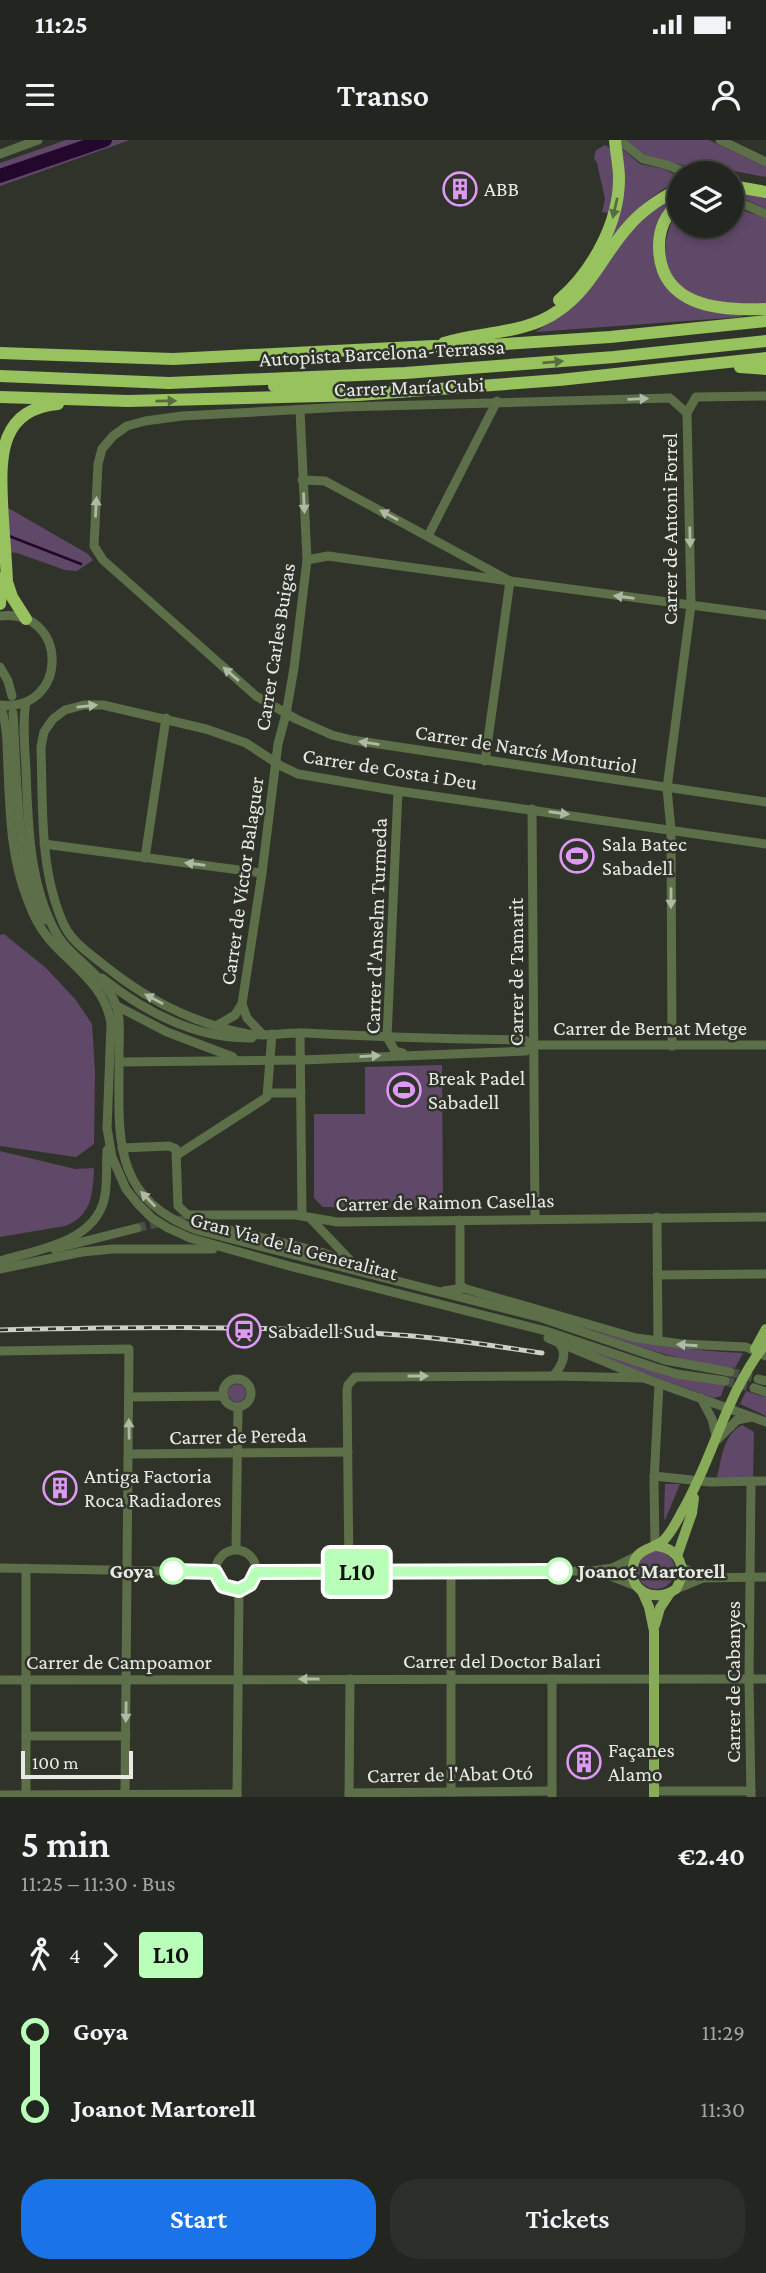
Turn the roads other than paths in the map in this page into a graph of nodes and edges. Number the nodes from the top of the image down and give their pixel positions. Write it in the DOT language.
graph roads {
  1 [pos="38,140"];
  2 [pos="617,140"];
  3 [pos="720,140"];
  4 [pos="0,154"];
  5 [pos="766,162"];
  6 [pos="667,165"];
  7 [pos="744,181"];
  8 [pos="766,184"];
  9 [pos="744,188"];
  10 [pos="766,192"];
  11 [pos="667,195"];
  12 [pos="744,204"];
  13 [pos="766,214"];
  14 [pos="667,219"];
  15 [pos="766,309"];
  16 [pos="766,321"];
  17 [pos="520,327"];
  18 [pos="766,341"];
  19 [pos="434,346"];
  20 [pos="0,353"];
  21 [pos="766,358"];
  22 [pos="711,365"];
  23 [pos="766,369"];
  24 [pos="0,376"];
  25 [pos="169,383"];
  26 [pos="410,390"];
  27 [pos="766,396"];
  28 [pos="0,397"];
  29 [pos="128,401"];
  30 [pos="497,401"];
  31 [pos="300,411"];
  32 [pos="687,413"];
  33 [pos="127,426"];
  34 [pos="302,480"];
  35 [pos="428,536"];
  36 [pos="0,539"];
  37 [pos="4,559"];
  38 [pos="307,560"];
  39 [pos="510,581"];
  40 [pos="0,604"];
  41 [pos="691,605"];
  42 [pos="766,615"];
  43 [pos="0,616"];
  44 [pos="26,619"];
  45 [pos="0,667"];
  46 [pos="12,696"];
  47 [pos="26,702"];
  48 [pos="0,705"];
  49 [pos="13,713"];
  50 [pos="286,714"];
  51 [pos="166,718"];
  52 [pos="0,730"];
  53 [pos="7,746"];
  54 [pos="41,747"];
  55 [pos="485,761"];
  56 [pos="276,763"];
  57 [pos="667,788"];
  58 [pos="398,790"];
  59 [pos="766,802"];
  60 [pos="532,809"];
  61 [pos="671,830"];
  62 [pos="44,844"];
  63 [pos="766,844"];
  64 [pos="145,858"];
  65 [pos="262,873"];
  66 [pos="55,933"];
  67 [pos="60,950"];
  68 [pos="90,968"];
  69 [pos="242,1003"];
  70 [pos="116,1005"];
  71 [pos="216,1026"];
  72 [pos="300,1033"];
  73 [pos="267,1035"];
  74 [pos="387,1037"];
  75 [pos="534,1045"];
  76 [pos="766,1045"];
  77 [pos="671,1046"];
  78 [pos="405,1054"];
  79 [pos="269,1059"];
  80 [pos="244,1060"];
  81 [pos="302,1060"];
  82 [pos="119,1062"];
  83 [pos="269,1093"];
  84 [pos="301,1093"];
  85 [pos="107,1128"];
  86 [pos="122,1148"];
  87 [pos="177,1156"];
  88 [pos="306,1217"];
  89 [pos="657,1217"];
  90 [pos="766,1217"];
  91 [pos="536,1219"];
  92 [pos="460,1220"];
  93 [pos="206,1224"];
  94 [pos="137,1228"];
  95 [pos="235,1251"];
  96 [pos="0,1262"];
  97 [pos="354,1264"];
  98 [pos="0,1269"];
  99 [pos="766,1274"];
  100 [pos="657,1275"];
  101 [pos="396,1281"];
  102 [pos="463,1289"];
  103 [pos="439,1291"];
  104 [pos="457,1307"];
  105 [pos="766,1329"];
  106 [pos="557,1341"];
  107 [pos="658,1341"];
  108 [pos="0,1351"];
  109 [pos="760,1352"];
  110 [pos="553,1376"];
  111 [pos="644,1378"];
  112 [pos="759,1383"];
  113 [pos="659,1384"];
  114 [pos="766,1392"];
  115 [pos="224,1395"];
  116 [pos="129,1396"];
  117 [pos="701,1398"];
  118 [pos="727,1406"];
  119 [pos="238,1407"];
  120 [pos="753,1416"];
  121 [pos="766,1422"];
  122 [pos="714,1440"];
  123 [pos="348,1452"];
  124 [pos="130,1454"];
  125 [pos="237,1454"];
  126 [pos="654,1476"];
  127 [pos="766,1481"];
  128 [pos="751,1482"];
  129 [pos="697,1484"];
  130 [pos="656,1546"];
  131 [pos="236,1549"];
  132 [pos="637,1556"];
  133 [pos="677,1556"];
  134 [pos="682,1567"];
  135 [pos="0,1568"];
  136 [pos="26,1568"];
  137 [pos="128,1570"];
  138 [pos="592,1571"];
  139 [pos="215,1572"];
  140 [pos="256,1572"];
  141 [pos="349,1572"];
  142 [pos="451,1572"];
  143 [pos="750,1577"];
  144 [pos="766,1577"];
  145 [pos="703,1578"];
  146 [pos="639,1589"];
  147 [pos="239,1590"];
  148 [pos="673,1591"];
  149 [pos="654,1631"];
  150 [pos="451,1678"];
  151 [pos="749,1678"];
  152 [pos="0,1679"];
  153 [pos="26,1679"];
  154 [pos="127,1679"];
  155 [pos="238,1679"];
  156 [pos="349,1679"];
  157 [pos="552,1679"];
  158 [pos="654,1679"];
  159 [pos="766,1679"];
  160 [pos="26,1736"];
  161 [pos="126,1736"];
  162 [pos="451,1792"];
  163 [pos="552,1794"];
  164 [pos="654,1794"];
  165 [pos="751,1794"];
  166 [pos="0,1795"];
  167 [pos="26,1795"];
  168 [pos="129,1795"];
  169 [pos="349,1795"];
  170 [pos="237,1796"];
  1 -- 4 [label="street"];
  2 -- 6 [label="street"];
  2 -- 17 [label="highway, one-way"];
  3 -- 5 [label="street"];
  7 -- 8 [label="highway"];
  9 -- 10 [label="highway"];
  11 -- 17 [label="highway"];
  12 -- 13 [label="street"];
  14 -- 15 [label="highway"];
  16 -- 19 [label="highway, Autopista Barcelona-Terrassa"];
  17 -- 19 [label="highway"];
  25 -- 18 [label="highway, Autopista Barcelona-Terrassa, one-way"];
  19 -- 20 [label="highway, Autopista Barcelona-Terrassa"];
  21 -- 22 [label="highway"];
  22 -- 23 [label="highway"];
  22 -- 26 [label="highway"];
  24 -- 25 [label="highway, Autopista Barcelona-Terrassa"];
  25 -- 26 [label="highway"];
  29 -- 26 [label="highway, one-way"];
  27 -- 32 [label="street, Carrer de Antoni Forrel"];
  28 -- 29 [label="highway"];
  29 -- 37 [label="highway"];
  30 -- 31 [label="street, Carrer María Cubi"];
  30 -- 32 [label="street, Carrer María Cubi, one-way"];
  30 -- 35 [label="street"];
  31 -- 33 [label="street, Carrer María Cubi"];
  31 -- 34 [label="street, Carrer Carles Buigas"];
  32 -- 41 [label="street, Carrer de Antoni Forrel, one-way"];
  50 -- 33 [label="street, Carrer de Narcís Monturiol, one-way"];
  35 -- 34 [label="street, one-way"];
  34 -- 38 [label="street, Carrer Carles Buigas, one-way"];
  35 -- 39 [label="street"];
  36 -- 37 [label="highway"];
  37 -- 40 [label="highway"];
  37 -- 44 [label="highway"];
  38 -- 39 [label="street"];
  38 -- 50 [label="street, Carrer Carles Buigas"];
  41 -- 39 [label="street, one-way"];
  39 -- 55 [label="street"];
  41 -- 42 [label="street"];
  41 -- 57 [label="street, Carrer de Antoni Forrel"];
  43 -- 44 [label="street"];
  44 -- 47 [label="street"];
  45 -- 46 [label="street"];
  47 -- 48 [label="street"];
  47 -- 66 [label="street"];
  48 -- 53 [label="street, Gran Via de la Generalitat"];
  49 -- 66 [label="street"];
  55 -- 50 [label="street, Carrer de Narcís Monturiol, one-way"];
  50 -- 56 [label="street, Carrer Carles Buigas"];
  54 -- 51 [label="street, Carrer de Costa i Deu, one-way"];
  51 -- 56 [label="street, Carrer de Costa i Deu"];
  51 -- 64 [label="street"];
  52 -- 53 [label="street"];
  53 -- 67 [label="street, Gran Via de la Generalitat"];
  54 -- 62 [label="street, Carrer de Bernat Metge"];
  55 -- 57 [label="street, Carrer de Narcís Monturiol"];
  56 -- 58 [label="street, Carrer de Costa i Deu"];
  56 -- 65 [label="street, Carrer de Víctor Balaguer"];
  57 -- 59 [label="street, Carrer de Narcís Monturiol"];
  57 -- 61 [label="street, Carrer de Antoni Forrel"];
  58 -- 60 [label="street, Carrer de Costa i Deu"];
  58 -- 74 [label="street, Carrer d'Anselm Turmeda"];
  60 -- 61 [label="street, Carrer de Costa i Deu, one-way"];
  60 -- 75 [label="street, Carrer de Tamarit"];
  61 -- 63 [label="street, Carrer de Costa i Deu"];
  61 -- 77 [label="street, Carrer de Antoni Forrel, one-way"];
  62 -- 64 [label="street"];
  71 -- 62 [label="street, Carrer de Bernat Metge, one-way"];
  65 -- 64 [label="street, one-way"];
  65 -- 69 [label="street, Carrer de Víctor Balaguer"];
  66 -- 68 [label="street"];
  67 -- 70 [label="street"];
  67 -- 85 [label="street, Gran Via de la Generalitat"];
  68 -- 70 [label="street"];
  68 -- 73 [label="street, Carrer de Bernat Metge"];
  69 -- 71 [label="street, Carrer de Víctor Balaguer"];
  69 -- 73 [label="street, Carrer de Víctor Balaguer"];
  70 -- 80 [label="street"];
  70 -- 82 [label="street, Gran Via de la Generalitat"];
  71 -- 73 [label="street, Carrer de Bernat Metge"];
  72 -- 73 [label="street, Carrer de Bernat Metge"];
  72 -- 74 [label="street, Carrer de Bernat Metge"];
  72 -- 81 [label="street"];
  73 -- 79 [label="street"];
  74 -- 75 [label="street, Carrer de Bernat Metge"];
  74 -- 78 [label="street, Carrer d'Anselm Turmeda"];
  75 -- 77 [label="street, Carrer de Bernat Metge"];
  75 -- 78 [label="street, Carrer de Bernat Metge"];
  75 -- 91 [label="street, Carrer de Tamarit"];
  76 -- 77 [label="street, Carrer de Bernat Metge"];
  81 -- 78 [label="street, Carrer de Bernat Metge, one-way"];
  79 -- 80 [label="street, Carrer de Bernat Metge"];
  79 -- 81 [label="street, Carrer de Bernat Metge"];
  79 -- 83 [label="street"];
  80 -- 82 [label="street, Carrer de Bernat Metge"];
  81 -- 84 [label="street"];
  82 -- 86 [label="street, Gran Via de la Generalitat"];
  83 -- 84 [label="street"];
  83 -- 87 [label="street"];
  84 -- 88 [label="street"];
  85 -- 95 [label="street, Gran Via de la Generalitat"];
  85 -- 96 [label="street"];
  86 -- 87 [label="street"];
  101 -- 86 [label="street, Gran Via de la Generalitat, one-way"];
  87 -- 88 [label="street, Carrer de Raimon Casellas"];
  88 -- 92 [label="street, Carrer de Raimon Casellas"];
  88 -- 97 [label="street"];
  89 -- 90 [label="street, Carrer de Raimon Casellas"];
  89 -- 91 [label="street, Carrer de Raimon Casellas"];
  89 -- 100 [label="street"];
  91 -- 92 [label="street, Carrer de Raimon Casellas"];
  92 -- 102 [label="street"];
  93 -- 97 [label="street"];
  94 -- 96 [label="street"];
  95 -- 98 [label="street"];
  95 -- 104 [label="street, Gran Via de la Generalitat"];
  97 -- 101 [label="street"];
  99 -- 100 [label="street"];
  100 -- 107 [label="street"];
  101 -- 103 [label="street, Gran Via de la Generalitat"];
  102 -- 103 [label="street"];
  102 -- 107 [label="street"];
  103 -- 104 [label="street, Gran Via de la Generalitat"];
  104 -- 106 [label="street"];
  105 -- 109 [label="main road"];
  106 -- 110 [label="street"];
  106 -- 111 [label="street"];
  109 -- 107 [label="street, one-way"];
  108 -- 116 [label="street"];
  109 -- 118 [label="main road"];
  110 -- 111 [label="street"];
  123 -- 110 [label="street, one-way"];
  111 -- 113 [label="street"];
  112 -- 114 [label="street"];
  113 -- 117 [label="street"];
  113 -- 126 [label="street"];
  115 -- 116 [label="street"];
  115 -- 119 [label="street"];
  115 -- 119 [label="street"];
  124 -- 116 [label="street, one-way"];
  117 -- 118 [label="street"];
  117 -- 122 [label="street"];
  118 -- 120 [label="street"];
  118 -- 122 [label="main road"];
  119 -- 125 [label="street"];
  120 -- 121 [label="street"];
  120 -- 122 [label="street"];
  122 -- 129 [label="main road"];
  123 -- 125 [label="street, Carrer de Pereda"];
  123 -- 141 [label="street"];
  124 -- 125 [label="street, Carrer de Pereda"];
  124 -- 137 [label="street"];
  125 -- 131 [label="street"];
  126 -- 129 [label="street"];
  126 -- 130 [label="street"];
  127 -- 128 [label="street"];
  128 -- 129 [label="street"];
  128 -- 143 [label="street, Carrer de Cabanyes"];
  129 -- 130 [label="main road"];
  129 -- 133 [label="main road"];
  130 -- 132 [label="main road"];
  130 -- 133 [label="main road"];
  131 -- 139 [label="street"];
  131 -- 140 [label="street"];
  132 -- 138 [label="street"];
  132 -- 146 [label="main road"];
  133 -- 134 [label="main road"];
  134 -- 145 [label="street"];
  134 -- 148 [label="main road"];
  135 -- 136 [label="street"];
  136 -- 137 [label="street"];
  136 -- 153 [label="street"];
  137 -- 139 [label="street"];
  137 -- 154 [label="street"];
  138 -- 142 [label="street"];
  138 -- 146 [label="street"];
  139 -- 147 [label="street"];
  140 -- 141 [label="street"];
  140 -- 147 [label="street"];
  141 -- 142 [label="street"];
  142 -- 150 [label="street"];
  143 -- 144 [label="street"];
  143 -- 145 [label="street"];
  143 -- 151 [label="street, Carrer de Cabanyes"];
  145 -- 148 [label="street"];
  146 -- 148 [label="main road"];
  146 -- 149 [label="main road"];
  147 -- 155 [label="street"];
  148 -- 149 [label="main road"];
  149 -- 158 [label="main road"];
  150 -- 156 [label="street, Carrer del Doctor Balari"];
  150 -- 157 [label="street, Carrer del Doctor Balari"];
  150 -- 162 [label="street"];
  151 -- 158 [label="street, Carrer del Doctor Balari"];
  151 -- 159 [label="street, Carrer del Doctor Balari"];
  151 -- 165 [label="street, Carrer de Cabanyes"];
  152 -- 153 [label="street, Carrer de Campoamor"];
  153 -- 154 [label="street, Carrer de Campoamor"];
  153 -- 160 [label="street"];
  154 -- 155 [label="street, Carrer de Campoamor"];
  154 -- 161 [label="street, one-way"];
  156 -- 155 [label="street, Carrer del Doctor Balari, one-way"];
  155 -- 170 [label="street"];
  156 -- 169 [label="street"];
  157 -- 158 [label="street, Carrer del Doctor Balari"];
  157 -- 163 [label="street"];
  158 -- 164 [label="main road"];
  160 -- 161 [label="street"];
  160 -- 167 [label="street"];
  161 -- 168 [label="street"];
  162 -- 163 [label="street, Carrer de l'Abat Otó"];
  162 -- 169 [label="street, Carrer de l'Abat Otó"];
  164 -- 165 [label="street"];
  166 -- 167 [label="street"];
  167 -- 168 [label="street"];
  168 -- 170 [label="street"];
}
